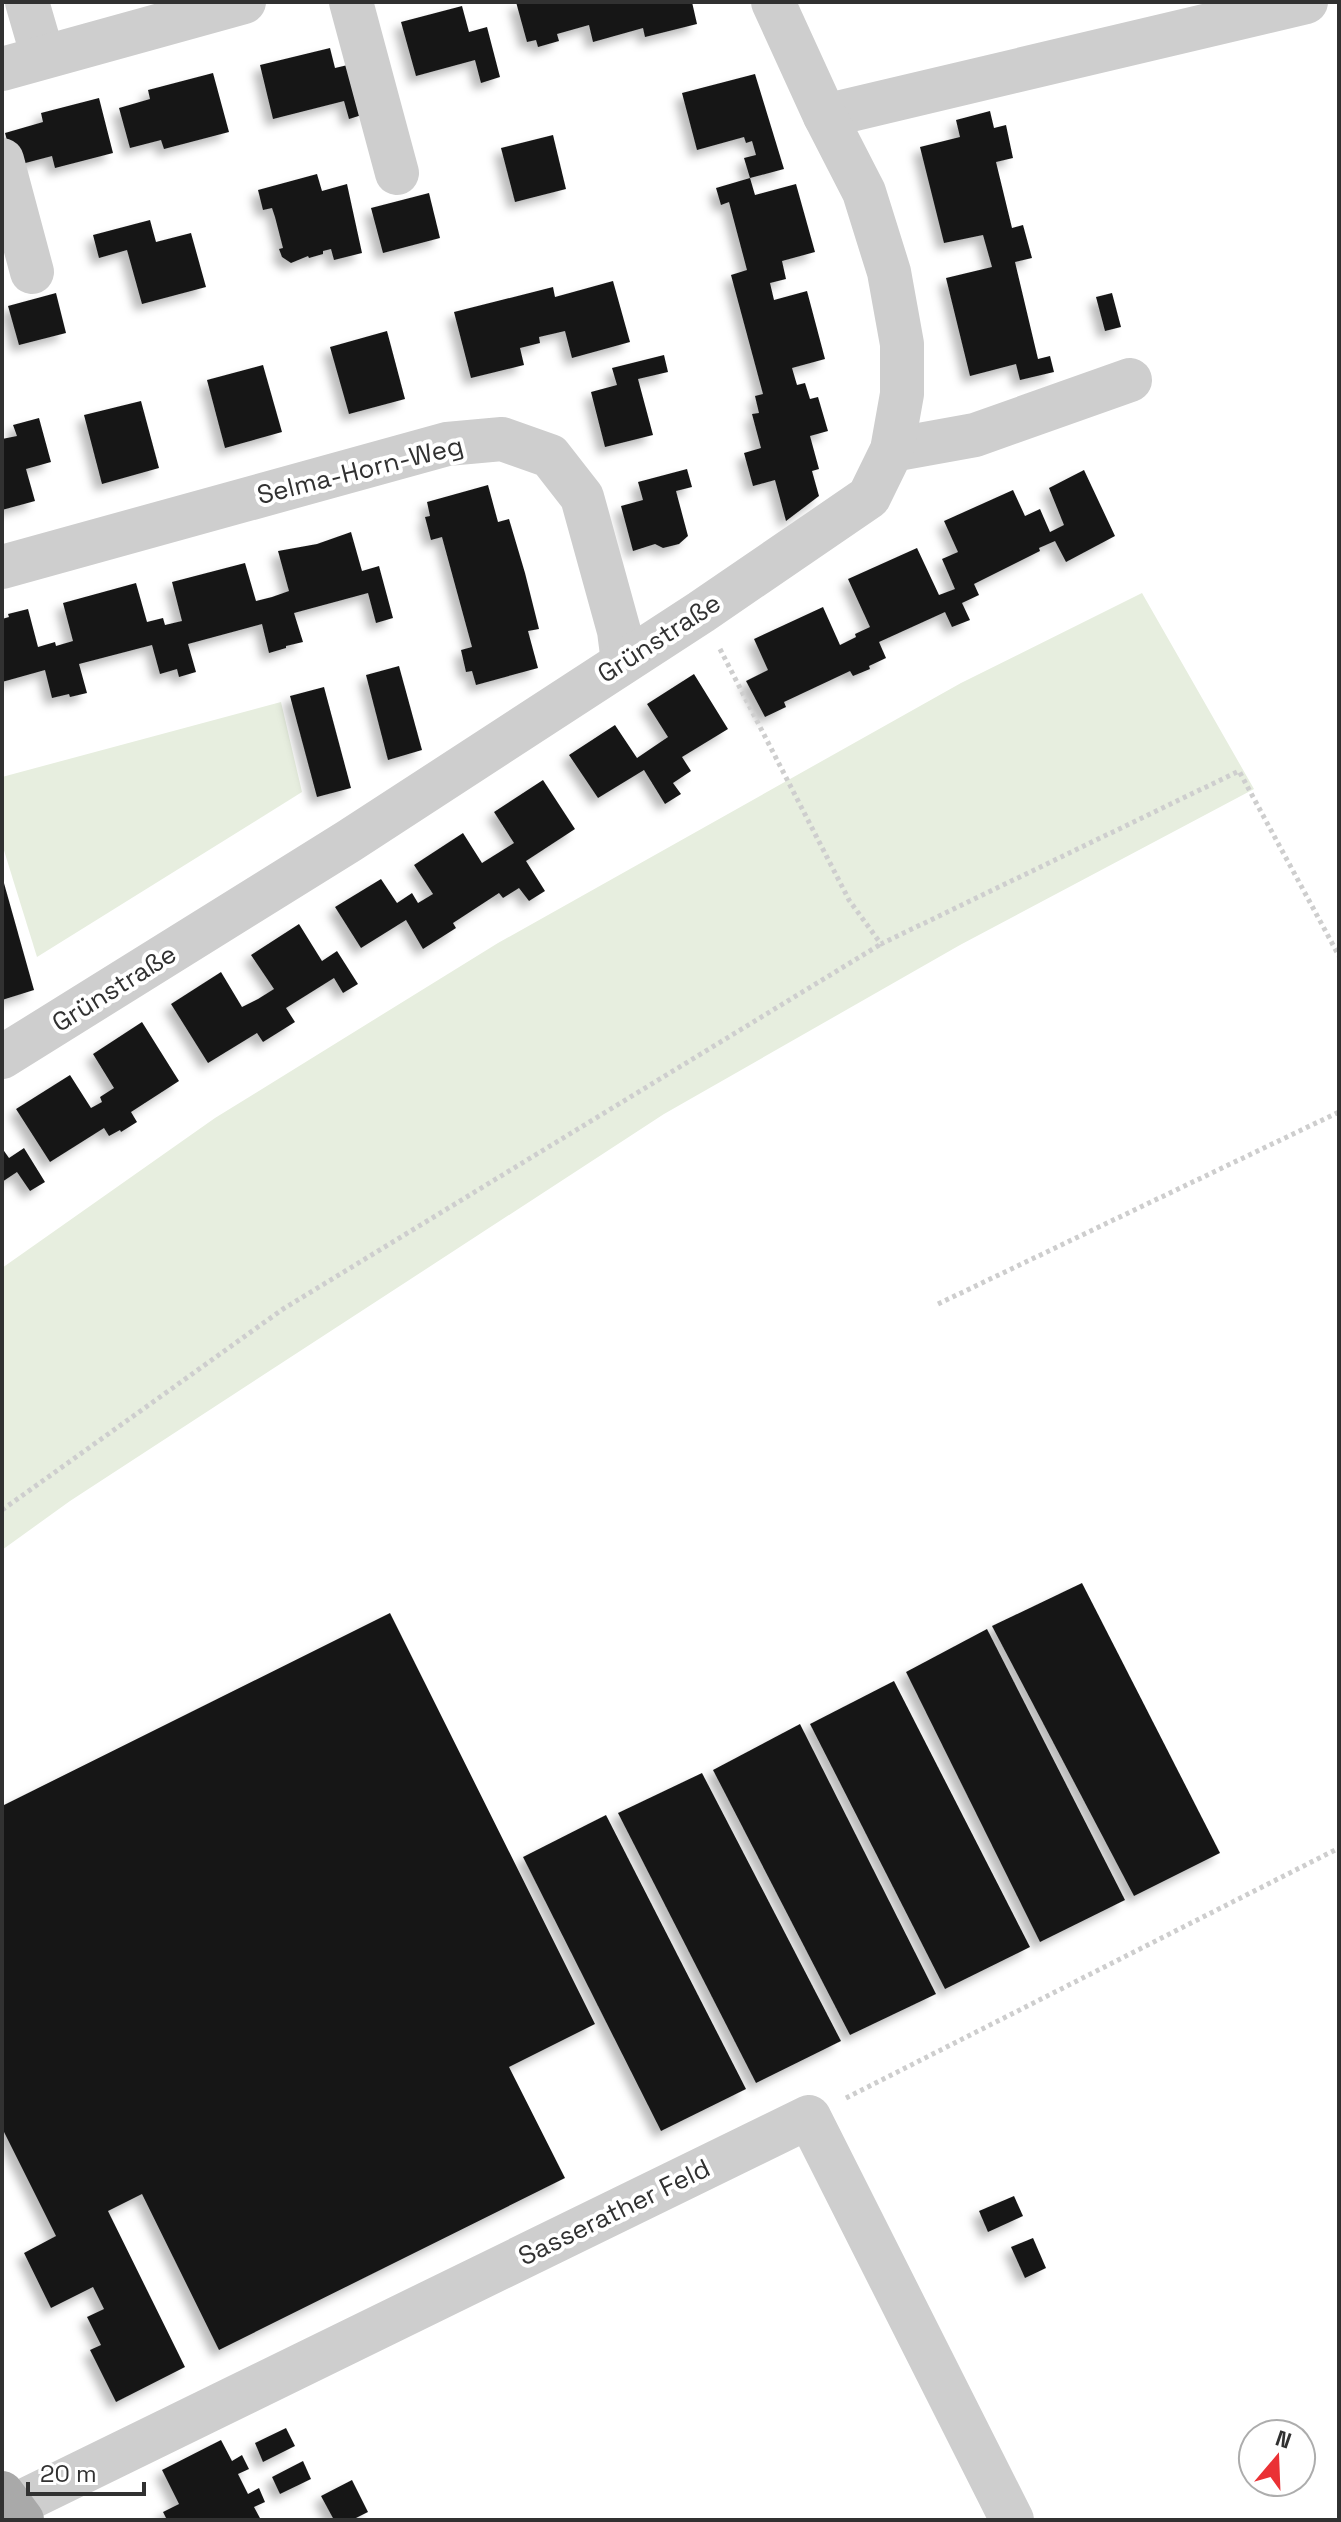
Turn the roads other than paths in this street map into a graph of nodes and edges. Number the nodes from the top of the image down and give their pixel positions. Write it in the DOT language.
graph roads {
  1 [pos="27,2"];
  2 [pos="244,2"];
  3 [pos="351,2"];
  4 [pos="773,2"];
  5 [pos="1306,2"];
  6 [pos="22,63"];
  7 [pos="825,116"];
  8 [pos="2,160"];
  9 [pos="397,173"];
  10 [pos="32,272"];
  11 [pos="1130,380"];
  12 [pos="892,450"];
  13 [pos="2,567"];
  14 [pos="623,662"];
  15 [pos="2,1057"];
  16 [pos="12,2506"];
  17 [pos="1012,2520"];
  1 -- 6 [label="street"];
  2 -- 6 [label="street"];
  3 -- 9 [label="street"];
  4 -- 7 [label="street, Grünstraße"];
  5 -- 7 [label="street"];
  7 -- 12 [label="street, Grünstraße"];
  8 -- 10 [label="street"];
  11 -- 12 [label="street"];
  12 -- 14 [label="street, Grünstraße"];
  13 -- 14 [label="street, Selma-Horn-Weg"];
  14 -- 15 [label="street, Grünstraße"];
  16 -- 17 [label="street, Sasserather Feld"];
}
